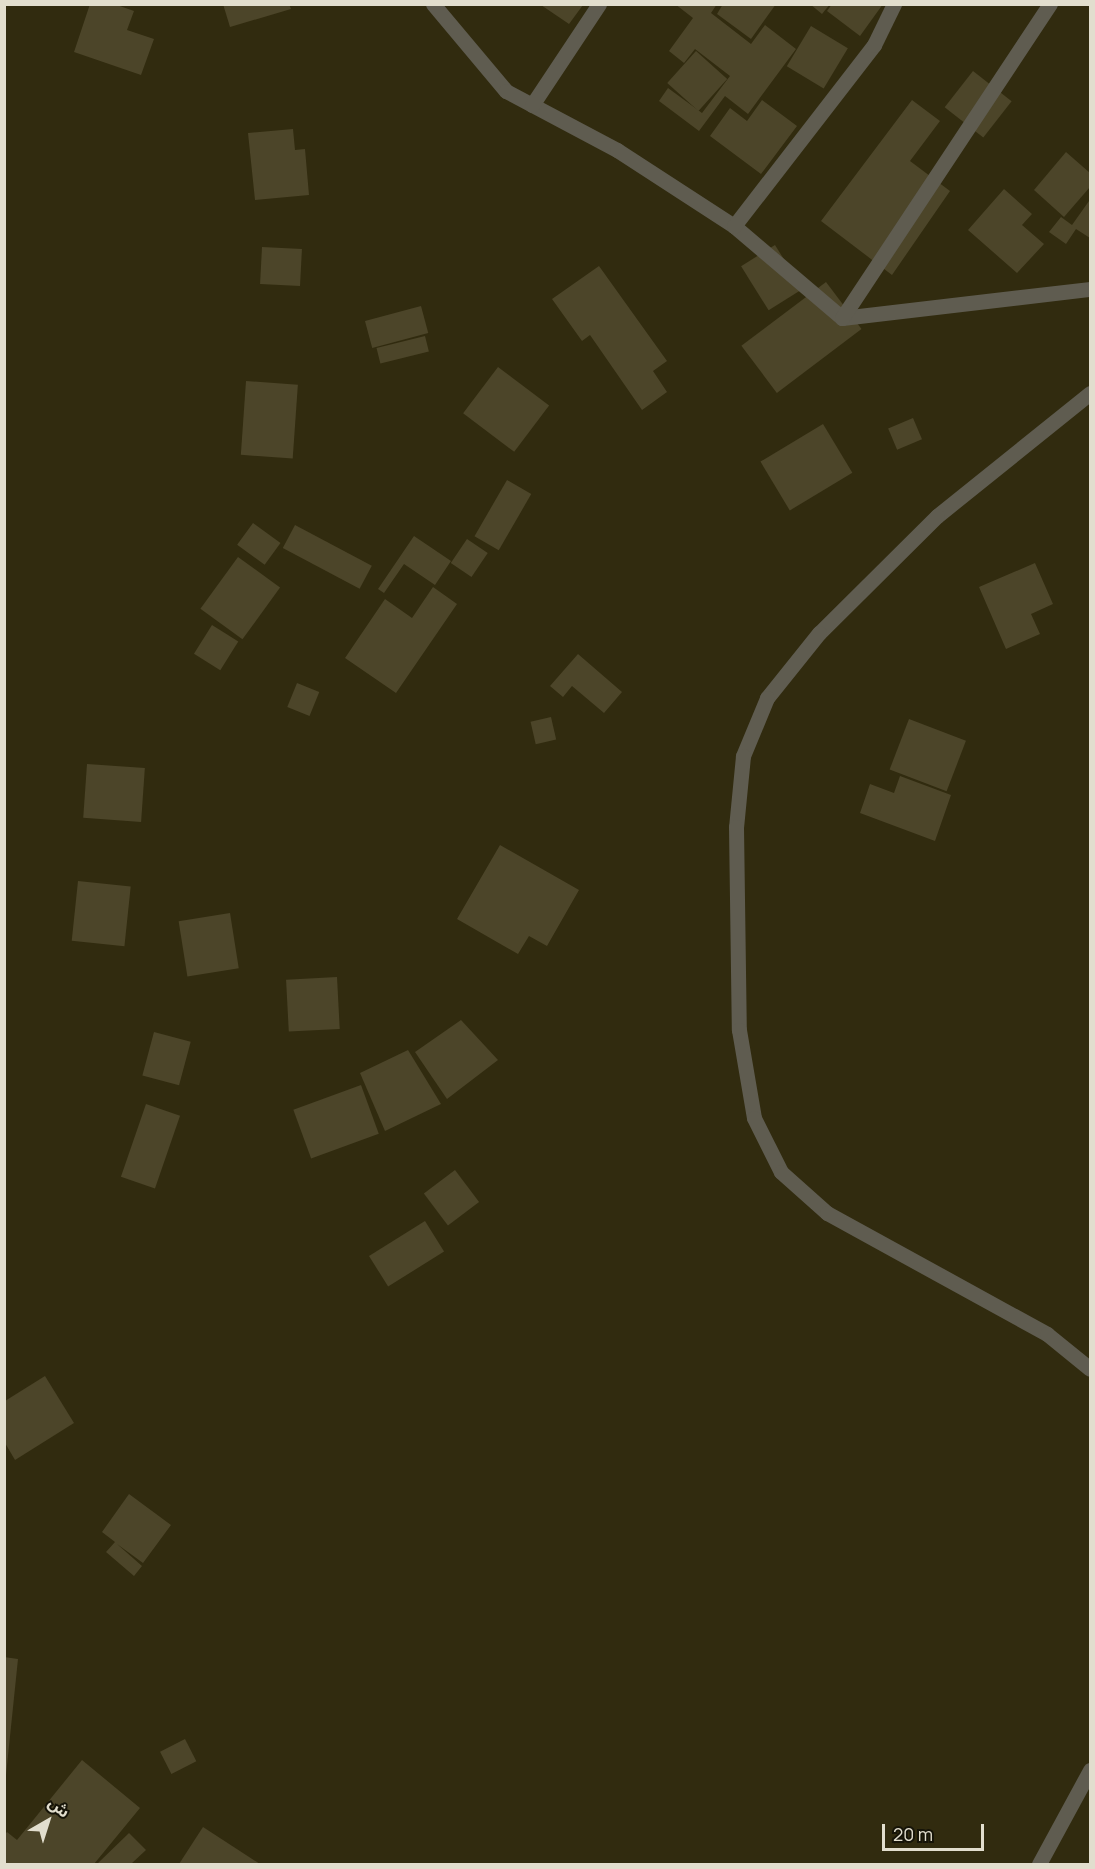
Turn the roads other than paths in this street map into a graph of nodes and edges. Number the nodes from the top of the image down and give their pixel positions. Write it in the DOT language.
graph roads {
  1 [pos="433,4"];
  2 [pos="599,4"];
  3 [pos="894,4"];
  4 [pos="1050,4"];
  5 [pos="532,105"];
  6 [pos="734,226"];
  7 [pos="1090,289"];
  8 [pos="842,318"];
  9 [pos="1090,393"];
  10 [pos="1090,1369"];
  11 [pos="1090,1770"];
  12 [pos="1039,1864"];
  1 -- 5 [label="street"];
  2 -- 5 [label="street"];
  3 -- 6 [label="street"];
  4 -- 8 [label="street"];
  5 -- 6 [label="street"];
  6 -- 8 [label="street"];
  7 -- 8 [label="street"];
  9 -- 10 [label="street"];
  11 -- 12 [label="street"];
}
